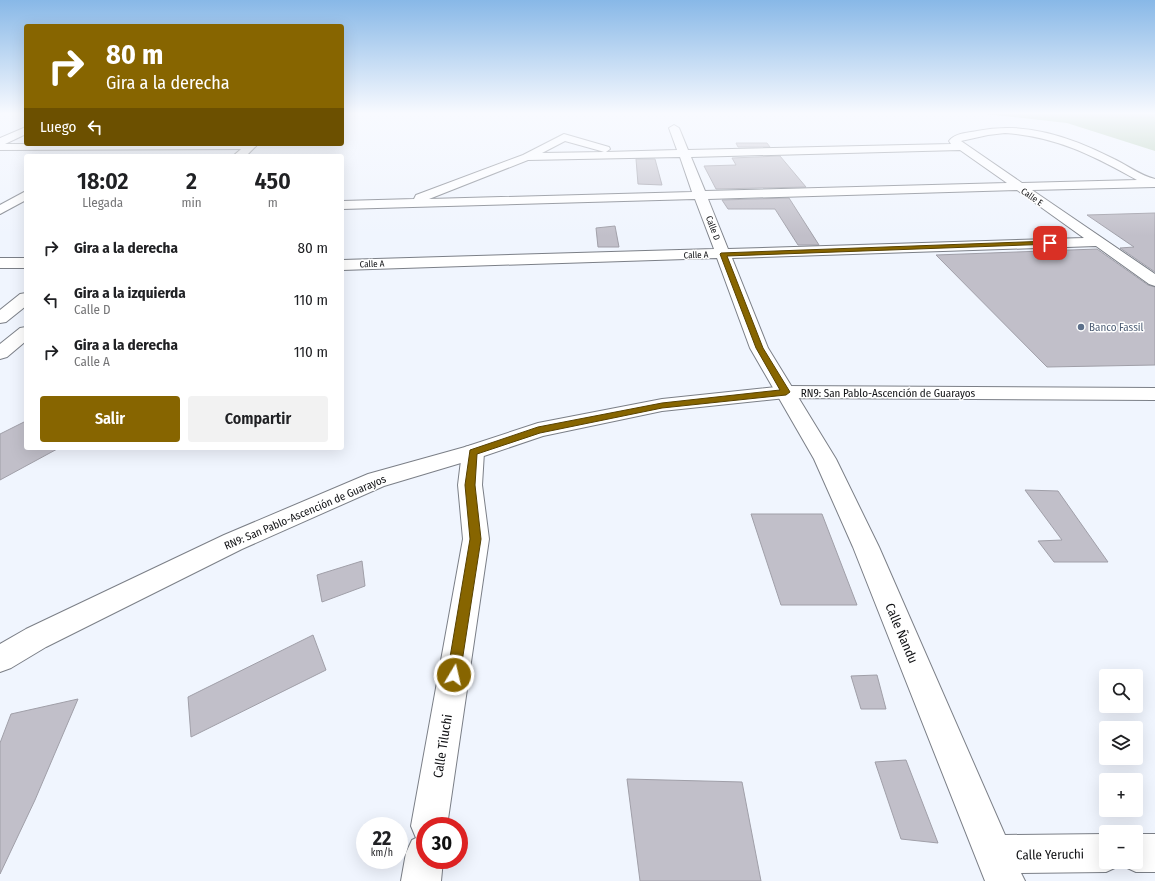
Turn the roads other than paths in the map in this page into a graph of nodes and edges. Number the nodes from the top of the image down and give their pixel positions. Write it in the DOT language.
graph roads {
  1 [pos="532,154"];
  2 [pos="621,154"];
  3 [pos="683,154"];
  4 [pos="971,154"];
  5 [pos="1098,154"];
  6 [pos="527,157"];
  7 [pos="1153,183"];
  8 [pos="1018,187"];
  9 [pos="24,196"];
  10 [pos="701,196"];
  11 [pos="404,204"];
  12 [pos="344,205"];
  13 [pos="0,210"];
  14 [pos="1097,242"];
  15 [pos="723,254"];
  16 [pos="0,263"];
  17 [pos="24,263"];
  18 [pos="344,265"];
  19 [pos="1155,281"];
  20 [pos="24,300"];
  21 [pos="0,318"];
  22 [pos="24,334"];
  23 [pos="0,354"];
  24 [pos="786,392"];
  25 [pos="1155,394"];
  26 [pos="473,452"];
  27 [pos="0,659"];
  28 [pos="430,817"];
  29 [pos="1143,853"];
  30 [pos="1155,853"];
  31 [pos="1099,854"];
  32 [pos="999,868"];
  33 [pos="422,869"];
  34 [pos="420,881"];
  1 -- 6 [label="main road"];
  2 -- 6 [label="main road"];
  3 -- 10 [label="main road, Calle D"];
  4 -- 8 [label="main road, Calle E"];
  5 -- 7 [label="main road"];
  6 -- 11 [label="main road"];
  7 -- 8 [label="main road"];
  8 -- 10 [label="main road"];
  8 -- 14 [label="main road, Calle E"];
  9 -- 13 [label="main road"];
  10 -- 11 [label="main road"];
  10 -- 15 [label="main road, Calle D"];
  11 -- 12 [label="main road"];
  14 -- 15 [label="main road, Calle A"];
  14 -- 19 [label="main road, Calle E"];
  15 -- 18 [label="main road, Calle A"];
  15 -- 24 [label="main road, Calle D"];
  16 -- 17 [label="main road"];
  20 -- 21 [label="main road"];
  22 -- 23 [label="main road"];
  24 -- 25 [label="main road, RN9: San Pablo-Ascención de Guarayos"];
  24 -- 26 [label="main road, RN9: San Pablo-Ascención de Guarayos"];
  24 -- 32 [label="main road, Calle Ñandu"];
  26 -- 27 [label="main road, RN9: San Pablo-Ascención de Guarayos"];
  26 -- 28 [label="main road, Calle Tiluchi"];
  29 -- 30 [label="main road"];
  31 -- 32 [label="main road, Calle Yeruchi"];
  33 -- 34 [label="main road"];
}
